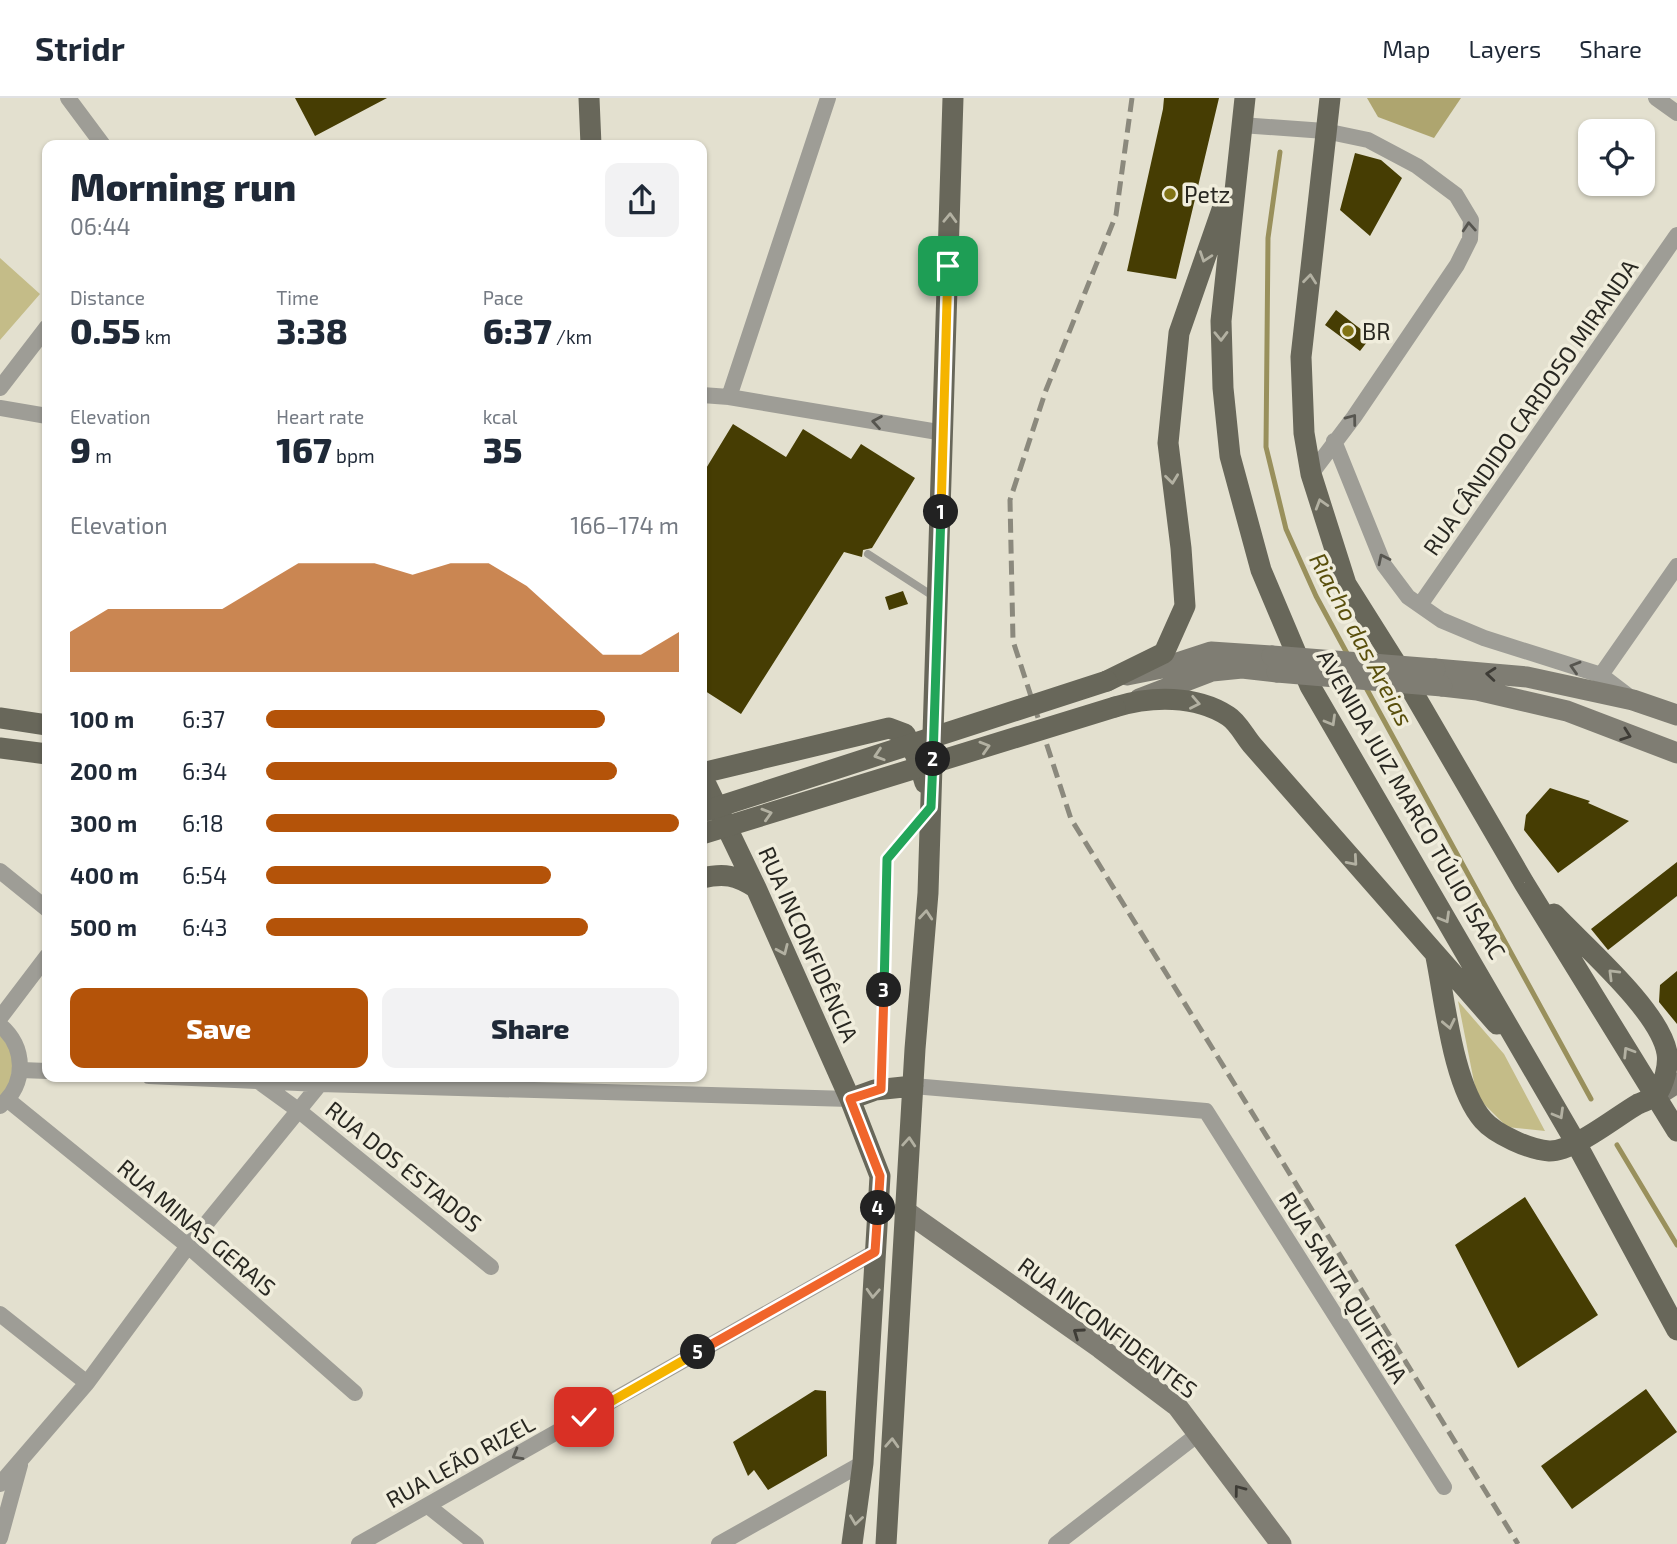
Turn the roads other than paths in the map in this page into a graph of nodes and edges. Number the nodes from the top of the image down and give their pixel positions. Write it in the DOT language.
graph roads {
  1 [pos="68,98"];
  2 [pos="589,98"];
  3 [pos="828,98"];
  4 [pos="953,98"];
  5 [pos="1245,98"];
  6 [pos="1330,98"];
  7 [pos="1656,98"];
  8 [pos="1677,113"];
  9 [pos="1241,125"];
  10 [pos="1325,131"];
  11 [pos="99,140"];
  12 [pos="591,140"];
  13 [pos="1236,169"];
  14 [pos="1677,235"];
  15 [pos="42,333"];
  16 [pos="0,388"];
  17 [pos="707,396"];
  18 [pos="729,397"];
  19 [pos="0,408"];
  20 [pos="42,415"];
  21 [pos="944,433"];
  22 [pos="1334,442"];
  23 [pos="1311,474"];
  24 [pos="868,554"];
  25 [pos="1677,566"];
  26 [pos="938,600"];
  27 [pos="1420,605"];
  28 [pos="1274,664"];
  29 [pos="1601,675"];
  30 [pos="1439,678"];
  31 [pos="1113,679"];
  32 [pos="1633,700"];
  33 [pos="1121,705"];
  34 [pos="1677,715"];
  35 [pos="0,718"];
  36 [pos="42,724"];
  37 [pos="0,748"];
  38 [pos="42,753"];
  39 [pos="1677,753"];
  40 [pos="707,773"];
  41 [pos="707,785"];
  42 [pos="931,803"];
  43 [pos="707,811"];
  44 [pos="707,832"];
  45 [pos="0,871"];
  46 [pos="707,877"];
  47 [pos="1524,883"];
  48 [pos="756,888"];
  49 [pos="42,905"];
  50 [pos="1436,957"];
  51 [pos="42,963"];
  52 [pos="0,1018"];
  53 [pos="0,1025"];
  54 [pos="1526,1057"];
  55 [pos="21,1070"];
  56 [pos="42,1071"];
  57 [pos="260,1082"];
  58 [pos="294,1082"];
  59 [pos="1677,1083"];
  60 [pos="320,1084"];
  61 [pos="913,1086"];
  62 [pos="881,1089"];
  63 [pos="850,1099"];
  64 [pos="1647,1100"];
  65 [pos="4,1103"];
  66 [pos="298,1110"];
  67 [pos="1677,1131"];
  68 [pos="1584,1138"];
  69 [pos="904,1210"];
  70 [pos="188,1246"];
  71 [pos="875,1252"];
  72 [pos="491,1267"];
  73 [pos="0,1314"];
  74 [pos="1677,1330"];
  75 [pos="87,1383"];
  76 [pos="355,1393"];
  77 [pos="1197,1435"];
  78 [pos="22,1460"];
  79 [pos="863,1463"];
  80 [pos="0,1484"];
  81 [pos="1444,1487"];
  82 [pos="428,1506"];
  83 [pos="0,1538"];
  84 [pos="359,1544"];
  85 [pos="476,1544"];
  86 [pos="719,1544"];
  87 [pos="852,1544"];
  88 [pos="886,1544"];
  89 [pos="1056,1544"];
  90 [pos="1280,1544"];
  1 -- 11 [label="street"];
  2 -- 12 [label="main road"];
  3 -- 18 [label="street"];
  21 -- 4 [label="main road, one-way"];
  5 -- 9 [label="main road, AVENIDA JUIZ MARCO TÚLIO ISAAC"];
  6 -- 10 [label="main road"];
  7 -- 8 [label="street"];
  9 -- 10 [label="street"];
  9 -- 13 [label="main road, AVENIDA JUIZ MARCO TÚLIO ISAAC"];
  22 -- 10 [label="street, one-way"];
  23 -- 10 [label="main road, one-way"];
  13 -- 31 [label="main road, one-way"];
  13 -- 54 [label="main road, AVENIDA JUIZ MARCO TÚLIO ISAAC, one-way"];
  14 -- 27 [label="street, RUA CÂNDIDO CARDOSO MIRANDA"];
  15 -- 16 [label="street"];
  17 -- 18 [label="street"];
  21 -- 18 [label="street, one-way"];
  19 -- 20 [label="street"];
  21 -- 26 [label="main road"];
  22 -- 23 [label="street"];
  27 -- 22 [label="street, one-way"];
  47 -- 23 [label="main road, one-way"];
  24 -- 26 [label="lane"];
  25 -- 29 [label="street"];
  26 -- 42 [label="main road"];
  29 -- 27 [label="street, one-way"];
  28 -- 30 [label="main road, bridge"];
  28 -- 31 [label="main road"];
  28 -- 33 [label="main road"];
  29 -- 32 [label="street"];
  32 -- 30 [label="main road, one-way"];
  30 -- 39 [label="main road, one-way"];
  31 -- 43 [label="main road, one-way, bridge"];
  32 -- 34 [label="main road"];
  44 -- 33 [label="main road, one-way, bridge"];
  33 -- 50 [label="main road, one-way"];
  35 -- 36 [label="main road"];
  37 -- 38 [label="main road"];
  40 -- 42 [label="main road"];
  41 -- 48 [label="main road, RUA INCONFIDÊNCIA"];
  61 -- 42 [label="main road, one-way"];
  42 -- 62 [label="lane"];
  45 -- 49 [label="street"];
  46 -- 48 [label="main road"];
  64 -- 47 [label="main road, one-way"];
  64 -- 47 [label="main road, one-way"];
  48 -- 63 [label="main road, RUA INCONFIDÊNCIA, one-way"];
  50 -- 54 [label="main road"];
  50 -- 68 [label="main road, one-way"];
  51 -- 52 [label="street"];
  53 -- 55 [label="street"];
  54 -- 68 [label="main road, AVENIDA JUIZ MARCO TÚLIO ISAAC, one-way"];
  55 -- 56 [label="street"];
  55 -- 65 [label="street"];
  57 -- 66 [label="street, RUA DOS ESTADOS"];
  58 -- 60 [label="street"];
  59 -- 64 [label="main road"];
  60 -- 63 [label="street"];
  60 -- 66 [label="street"];
  61 -- 62 [label="main road"];
  69 -- 61 [label="main road, one-way"];
  61 -- 81 [label="street, RUA SANTA QUITÉRIA"];
  62 -- 63 [label="main road"];
  63 -- 71 [label="main road, RUA INCONFIDÊNCIA"];
  64 -- 67 [label="main road"];
  64 -- 68 [label="main road"];
  65 -- 70 [label="street, RUA MINAS GERAIS"];
  66 -- 70 [label="street"];
  66 -- 72 [label="street, RUA DOS ESTADOS"];
  68 -- 74 [label="main road, AVENIDA JUIZ MARCO TÚLIO ISAAC"];
  77 -- 69 [label="main road, RUA INCONFIDENTES, one-way"];
  88 -- 69 [label="main road, one-way"];
  70 -- 75 [label="street"];
  70 -- 76 [label="street, RUA MINAS GERAIS"];
  71 -- 79 [label="main road, one-way"];
  71 -- 82 [label="street, RUA LEÃO RIZEL, one-way"];
  73 -- 75 [label="street"];
  75 -- 78 [label="street"];
  77 -- 89 [label="street"];
  90 -- 77 [label="main road, RUA INCONFIDENTES, one-way"];
  78 -- 80 [label="street"];
  78 -- 83 [label="street"];
  79 -- 86 [label="street"];
  79 -- 87 [label="main road, one-way"];
  82 -- 84 [label="street, RUA LEÃO RIZEL"];
  82 -- 85 [label="street"];
}
